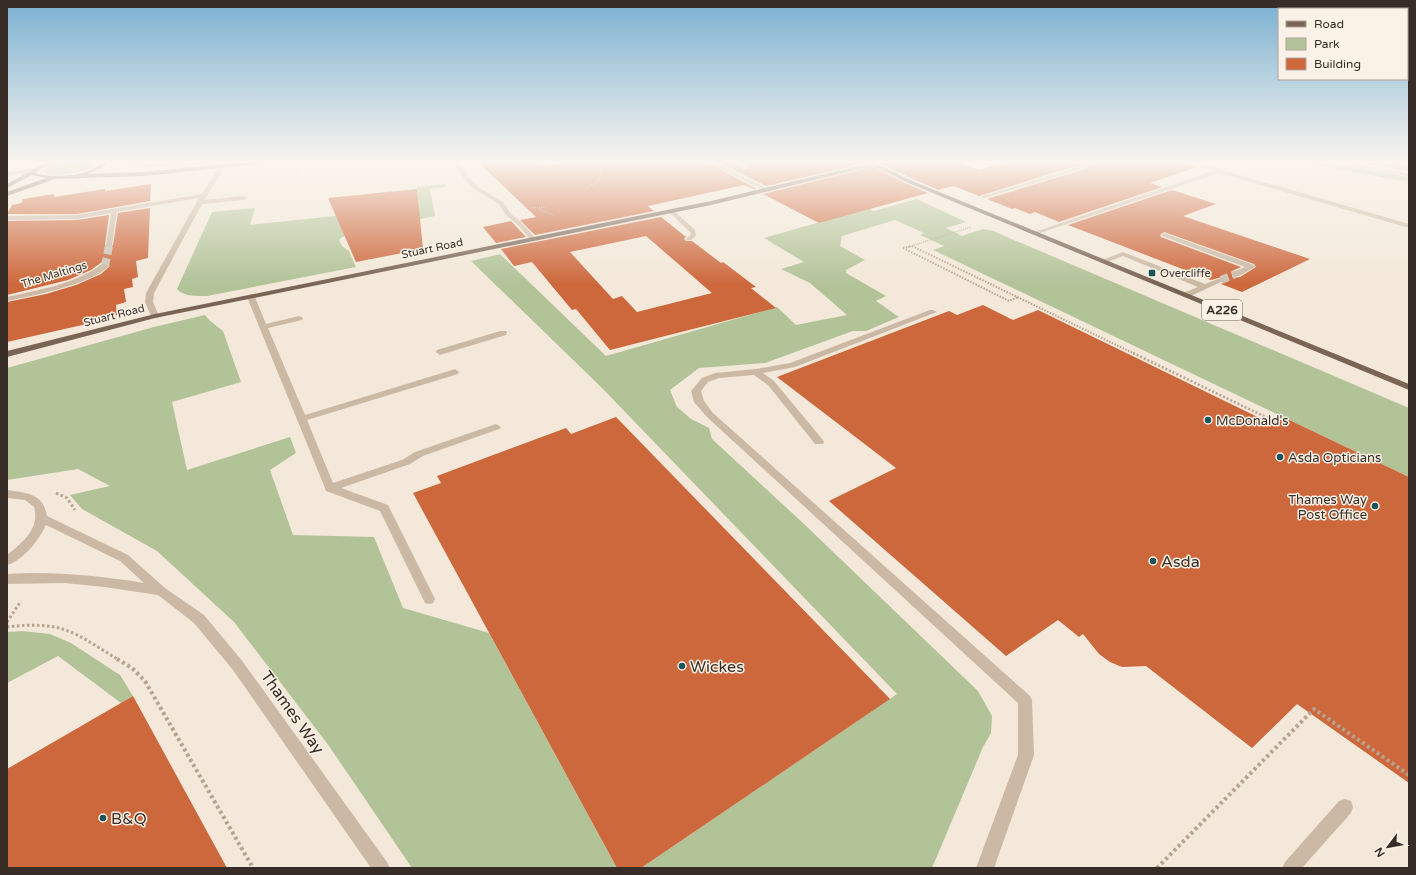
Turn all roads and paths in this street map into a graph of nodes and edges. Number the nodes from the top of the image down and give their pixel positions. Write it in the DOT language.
graph roads {
  1 [pos="170,202"];
  2 [pos="199,202"];
  3 [pos="499,202"];
  4 [pos="713,202"];
  5 [pos="958,202"];
  6 [pos="1127,202"];
  7 [pos="1326,202"];
  8 [pos="546,207"];
  9 [pos="536,209"];
  10 [pos="114,211"];
  11 [pos="671,211"];
  12 [pos="7,218"];
  13 [pos="975,226"];
  14 [pos="1409,226"];
  15 [pos="1035,233"];
  16 [pos="1164,235"];
  17 [pos="533,239"];
  18 [pos="689,239"];
  19 [pos="109,245"];
  20 [pos="912,246"];
  21 [pos="1104,261"];
  22 [pos="105,266"];
  23 [pos="1236,274"];
  24 [pos="1221,280"];
  25 [pos="1205,287"];
  26 [pos="1186,295"];
  27 [pos="251,297"];
  28 [pos="1019,297"];
  29 [pos="7,299"];
  30 [pos="933,312"];
  31 [pos="155,316"];
  32 [pos="299,318"];
  33 [pos="263,327"];
  34 [pos="503,333"];
  35 [pos="440,352"];
  36 [pos="7,354"];
  37 [pos="455,372"];
  38 [pos="756,372"];
  39 [pos="1409,387"];
  40 [pos="301,419"];
  41 [pos="1276,422"];
  42 [pos="496,427"];
  43 [pos="819,442"];
  44 [pos="330,488"];
  45 [pos="7,494"];
  46 [pos="42,518"];
  47 [pos="7,561"];
  48 [pos="7,579"];
  49 [pos="161,591"];
  50 [pos="429,599"];
  51 [pos="7,627"];
  52 [pos="1409,775"];
  53 [pos="1345,807"];
  54 [pos="253,868"];
  55 [pos="381,868"];
  56 [pos="985,868"];
  57 [pos="1157,868"];
  58 [pos="1291,868"];
  1 -- 10 [label="street"];
  2 -- 31 [label="street"];
  3 -- 17 [label="street"];
  4 -- 11 [label="main road, Stuart Road"];
  5 -- 15 [label="main road, A226"];
  6 -- 15 [label="street"];
  7 -- 14 [label="street"];
  8 -- 9 [label="path"];
  10 -- 12 [label="street"];
  10 -- 19 [label="street"];
  11 -- 17 [label="main road, Stuart Road"];
  11 -- 18 [label="street"];
  13 -- 20 [label="path"];
  15 -- 21 [label="main road, A226"];
  16 -- 23 [label="street"];
  17 -- 27 [label="main road, Stuart Road"];
  20 -- 28 [label="path"];
  20 -- 28 [label="path"];
  21 -- 25 [label="street"];
  21 -- 26 [label="main road, A226"];
  22 -- 29 [label="street, The Maltings"];
  24 -- 25 [label="street"];
  25 -- 26 [label="street"];
  26 -- 39 [label="main road, A226"];
  27 -- 31 [label="main road, Stuart Road"];
  27 -- 33 [label="street"];
  28 -- 41 [label="path"];
  30 -- 38 [label="street"];
  31 -- 36 [label="main road, Stuart Road"];
  32 -- 33 [label="street"];
  33 -- 40 [label="street"];
  34 -- 35 [label="street"];
  37 -- 40 [label="street"];
  38 -- 43 [label="street"];
  38 -- 56 [label="street"];
  40 -- 44 [label="street"];
  42 -- 44 [label="street"];
  44 -- 50 [label="street"];
  45 -- 46 [label="street"];
  46 -- 47 [label="street"];
  46 -- 49 [label="street, Thames Way"];
  48 -- 49 [label="street, Thames Way"];
  49 -- 55 [label="street, Thames Way"];
  51 -- 54 [label="path"];
  52 -- 57 [label="path"];
  53 -- 58 [label="street"];
}
